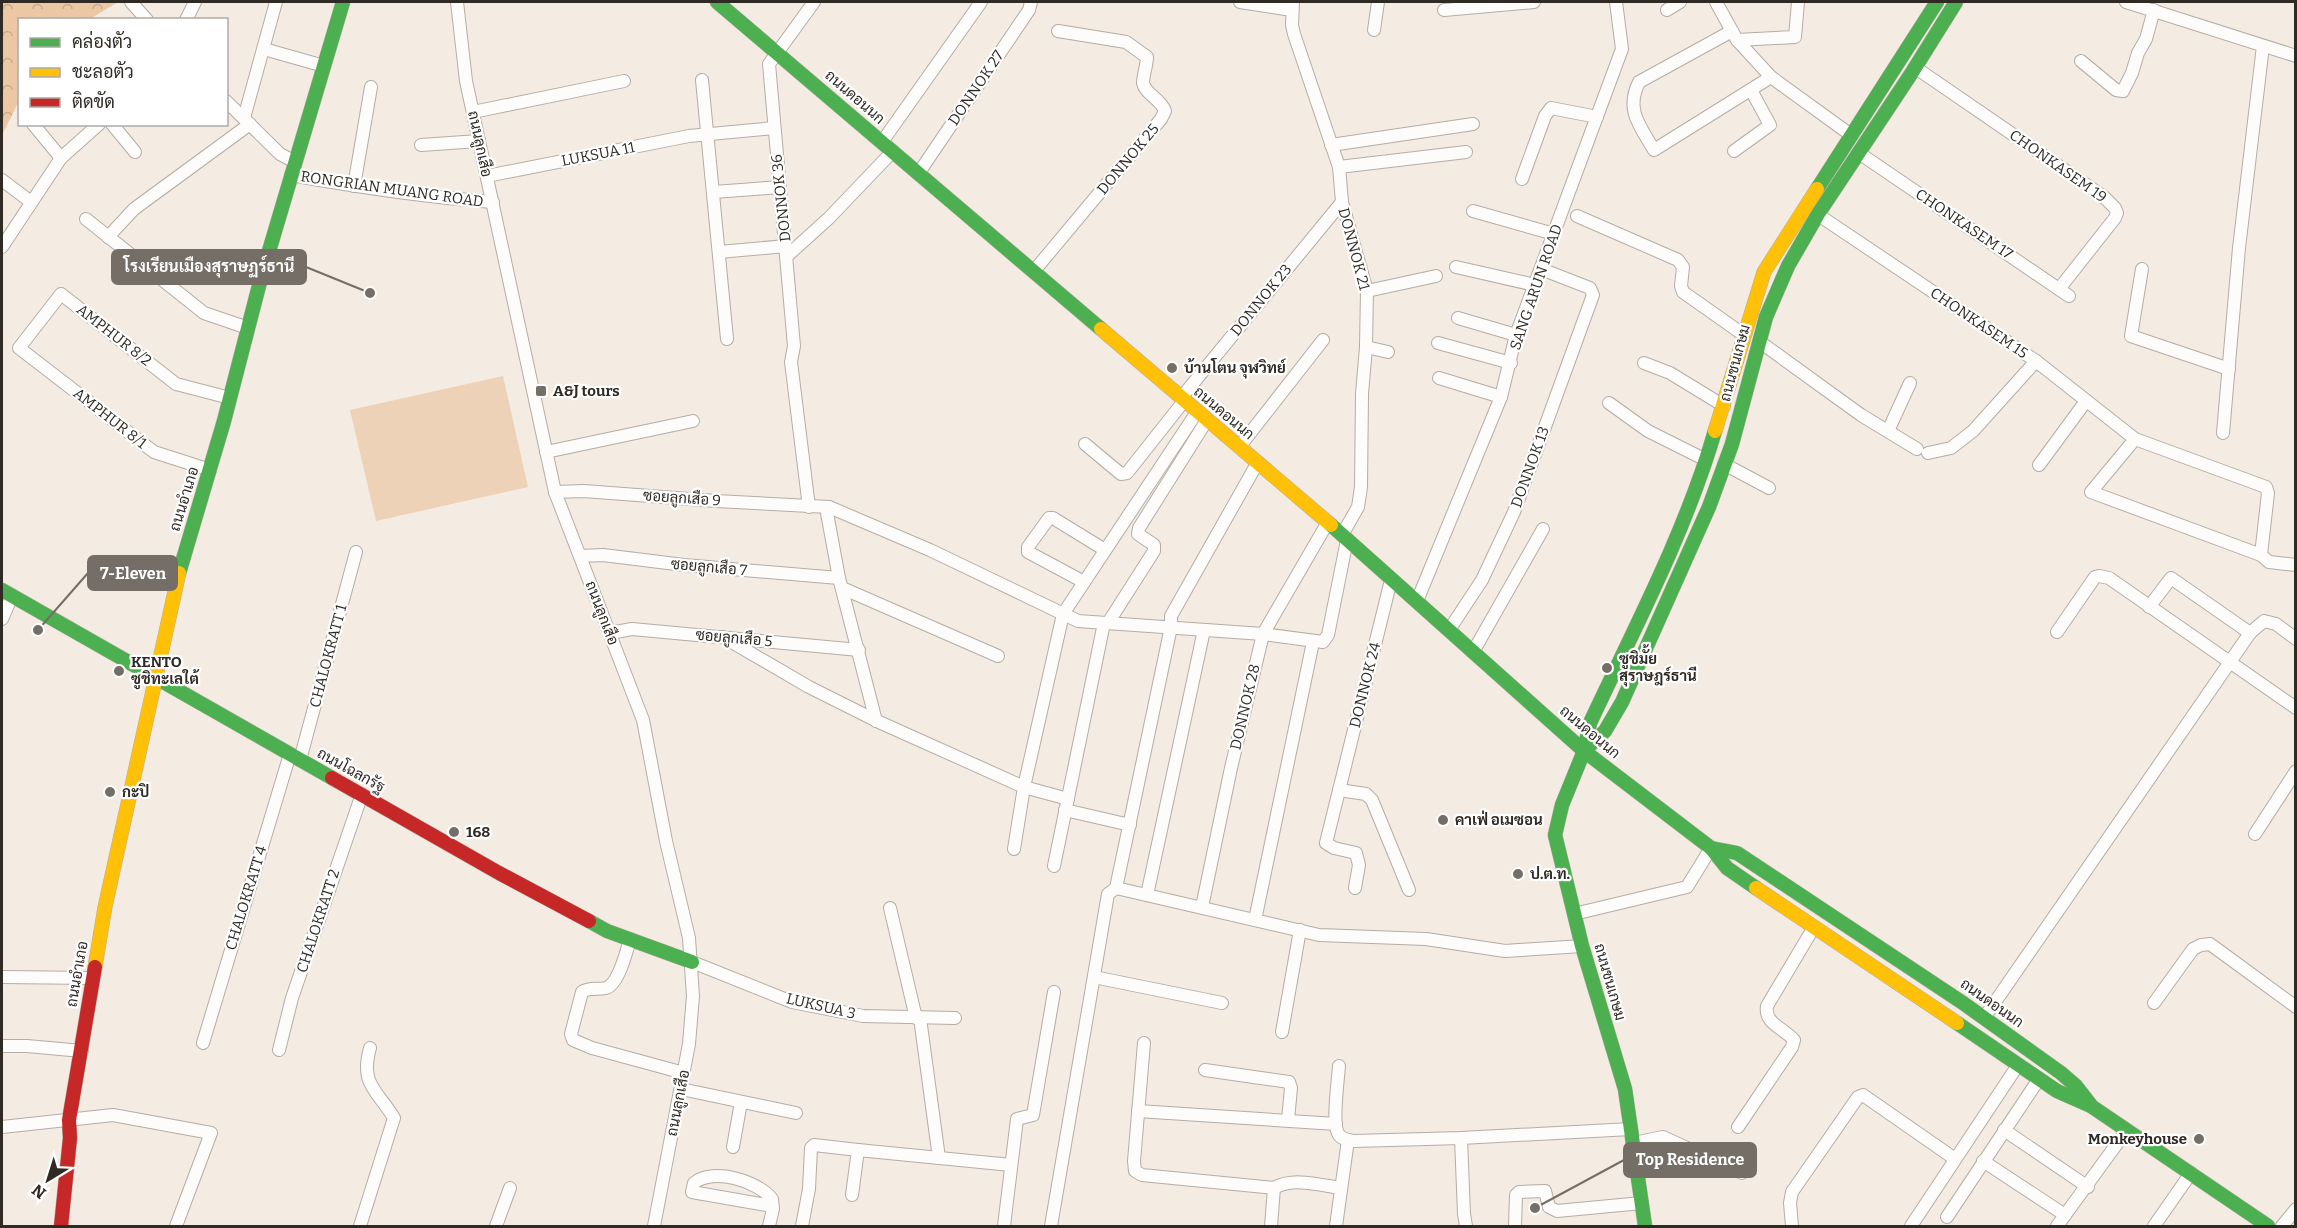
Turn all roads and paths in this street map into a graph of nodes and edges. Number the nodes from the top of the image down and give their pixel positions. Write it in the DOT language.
graph roads {
  1 [pos="131,2"];
  2 [pos="195,2"];
  3 [pos="276,2"];
  4 [pos="343,2"];
  5 [pos="457,2"];
  6 [pos="717,2"];
  7 [pos="814,2"];
  8 [pos="981,2"];
  9 [pos="1031,2"];
  10 [pos="1240,2"];
  11 [pos="1378,2"];
  12 [pos="1534,2"];
  13 [pos="1616,2"];
  14 [pos="1680,2"];
  15 [pos="1716,2"];
  16 [pos="1798,2"];
  17 [pos="1937,2"];
  18 [pos="1956,2"];
  19 [pos="2126,2"];
  20 [pos="1292,6"];
  21 [pos="1444,10"];
  22 [pos="1667,10"];
  23 [pos="2154,10"];
  24 [pos="145,18"];
  25 [pos="187,18"];
  26 [pos="1374,30"];
  27 [pos="1058,31"];
  28 [pos="1734,35"];
  29 [pos="2263,46"];
  30 [pos="264,49"];
  31 [pos="778,53"];
  32 [pos="2295,56"];
  33 [pos="2081,62"];
  34 [pos="324,66"];
  35 [pos="1916,68"];
  36 [pos="1771,77"];
  37 [pos="702,80"];
  38 [pos="624,81"];
  39 [pos="371,87"];
  40 [pos="1751,90"];
  41 [pos="228,103"];
  42 [pos="473,112"];
  43 [pos="1597,117"];
  44 [pos="247,121"];
  45 [pos="1473,124"];
  46 [pos="35,126"];
  47 [pos="97,126"];
  48 [pos="113,126"];
  49 [pos="774,128"];
  50 [pos="708,134"];
  51 [pos="1851,135"];
  52 [pos="479,141"];
  53 [pos="421,145"];
  54 [pos="1331,145"];
  55 [pos="888,147"];
  56 [pos="1734,151"];
  57 [pos="135,152"];
  58 [pos="1466,152"];
  59 [pos="1859,153"];
  60 [pos="61,158"];
  61 [pos="1339,167"];
  62 [pos="293,168"];
  63 [pos="918,174"];
  64 [pos="487,176"];
  65 [pos="1522,179"];
  66 [pos="2,180"];
  67 [pos="354,186"];
  68 [pos="780,187"];
  69 [pos="714,192"];
  70 [pos="31,202"];
  71 [pos="493,202"];
  72 [pos="1342,202"];
  73 [pos="1473,211"];
  74 [pos="1817,214"];
  75 [pos="1577,216"];
  76 [pos="86,219"];
  77 [pos="1554,234"];
  78 [pos="108,237"];
  79 [pos="2,247"];
  80 [pos="786,251"];
  81 [pos="719,252"];
  82 [pos="1456,267"];
  83 [pos="1541,269"];
  84 [pos="2142,269"];
  85 [pos="1034,271"];
  86 [pos="1436,276"];
  87 [pos="1534,285"];
  88 [pos="1367,291"];
  89 [pos="2064,292"];
  90 [pos="1458,318"];
  91 [pos="248,328"];
  92 [pos="1516,335"];
  93 [pos="1744,335"];
  94 [pos="727,339"];
  95 [pos="1323,340"];
  96 [pos="1760,342"];
  97 [pos="1438,343"];
  98 [pos="1366,347"];
  99 [pos="19,348"];
  100 [pos="1388,352"];
  101 [pos="2036,361"];
  102 [pos="1511,363"];
  103 [pos="1644,363"];
  104 [pos="2229,369"];
  105 [pos="1439,378"];
  106 [pos="1910,383"];
  107 [pos="1501,397"];
  108 [pos="230,398"];
  109 [pos="1183,400"];
  110 [pos="2086,401"];
  111 [pos="1609,403"];
  112 [pos="1724,406"];
  113 [pos="1202,416"];
  114 [pos="693,421"];
  115 [pos="1888,432"];
  116 [pos="2223,434"];
  117 [pos="2134,439"];
  118 [pos="1085,444"];
  119 [pos="1240,446"];
  120 [pos="546,452"];
  121 [pos="1706,460"];
  122 [pos="1258,462"];
  123 [pos="1724,464"];
  124 [pos="2039,465"];
  125 [pos="210,470"];
  126 [pos="1769,488"];
  127 [pos="555,492"];
  128 [pos="809,507"];
  129 [pos="829,507"];
  130 [pos="1328,522"];
  131 [pos="1543,529"];
  132 [pos="1344,537"];
  133 [pos="1105,550"];
  134 [pos="356,552"];
  135 [pos="2261,555"];
  136 [pos="580,556"];
  137 [pos="2295,565"];
  138 [pos="1391,580"];
  139 [pos="1084,582"];
  140 [pos="840,583"];
  141 [pos="7,593"];
  142 [pos="1417,601"];
  143 [pos="2149,607"];
  144 [pos="1063,614"];
  145 [pos="2,619"];
  146 [pos="1106,623"];
  147 [pos="1171,627"];
  148 [pos="1204,630"];
  149 [pos="1449,630"];
  150 [pos="2057,632"];
  151 [pos="610,633"];
  152 [pos="2250,633"];
  153 [pos="1263,634"];
  154 [pos="723,637"];
  155 [pos="2295,639"];
  156 [pos="1312,642"];
  157 [pos="859,650"];
  158 [pos="1473,652"];
  159 [pos="998,656"];
  160 [pos="2230,664"];
  161 [pos="155,679"];
  162 [pos="2295,708"];
  163 [pos="876,721"];
  164 [pos="1584,751"];
  165 [pos="295,757"];
  166 [pos="2295,771"];
  167 [pos="1024,787"];
  168 [pos="1339,790"];
  169 [pos="362,794"];
  170 [pos="1067,804"];
  171 [pos="1130,825"];
  172 [pos="2255,834"];
  173 [pos="1711,848"];
  174 [pos="1014,849"];
  175 [pos="1054,866"];
  176 [pos="1116,888"];
  177 [pos="1355,888"];
  178 [pos="1409,890"];
  179 [pos="1147,895"];
  180 [pos="1202,907"];
  181 [pos="890,908"];
  182 [pos="1574,914"];
  183 [pos="1255,920"];
  184 [pos="1814,927"];
  185 [pos="1300,930"];
  186 [pos="630,940"];
  187 [pos="1582,946"];
  188 [pos="692,962"];
  189 [pos="2,977"];
  190 [pos="1094,977"];
  191 [pos="93,978"];
  192 [pos="1054,992"];
  193 [pos="1222,1003"];
  194 [pos="2154,1003"];
  195 [pos="2295,1007"];
  196 [pos="918,1018"];
  197 [pos="955,1018"];
  198 [pos="1984,1018"];
  199 [pos="1282,1032"];
  200 [pos="203,1043"];
  201 [pos="1144,1043"];
  202 [pos="2,1046"];
  203 [pos="370,1048"];
  204 [pos="279,1050"];
  205 [pos="82,1051"];
  206 [pos="2018,1065"];
  207 [pos="1339,1066"];
  208 [pos="1205,1070"];
  209 [pos="684,1072"];
  210 [pos="2039,1079"];
  211 [pos="681,1089"];
  212 [pos="741,1102"];
  213 [pos="2091,1106"];
  214 [pos="1138,1111"];
  215 [pos="796,1113"];
  216 [pos="69,1120"];
  217 [pos="1288,1120"];
  218 [pos="1336,1124"];
  219 [pos="2,1127"];
  220 [pos="1738,1127"];
  221 [pos="2127,1130"];
  222 [pos="2004,1131"];
  223 [pos="1632,1136"];
  224 [pos="1461,1138"];
  225 [pos="1348,1140"];
  226 [pos="733,1147"];
  227 [pos="858,1150"];
  228 [pos="939,1158"];
  229 [pos="1955,1159"];
  230 [pos="1983,1161"];
  231 [pos="1011,1165"];
  232 [pos="1742,1173"];
  233 [pos="2191,1173"];
  234 [pos="2088,1187"];
  235 [pos="510,1188"];
  236 [pos="1274,1188"];
  237 [pos="1341,1188"];
  238 [pos="852,1195"];
  239 [pos="1642,1203"];
  240 [pos="772,1206"];
  241 [pos="2295,1209"];
  242 [pos="2066,1215"];
  243 [pos="1947,1217"];
  244 [pos="61,1227"];
  245 [pos="176,1227"];
  246 [pos="360,1227"];
  247 [pos="496,1227"];
  248 [pos="654,1227"];
  249 [pos="769,1227"];
  250 [pos="802,1227"];
  251 [pos="1004,1227"];
  252 [pos="1051,1227"];
  253 [pos="1271,1227"];
  254 [pos="1336,1227"];
  255 [pos="1466,1227"];
  256 [pos="1515,1227"];
  257 [pos="1645,1227"];
  258 [pos="1792,1227"];
  259 [pos="1911,1227"];
  260 [pos="2057,1227"];
  261 [pos="2154,1227"];
  262 [pos="2268,1227"];
  263 [pos="2282,1227"];
  1 -- 24 [label="street"];
  2 -- 25 [label="street"];
  3 -- 30 [label="street"];
  4 -- 34 [label="main road, ถนนอำเภอ"];
  5 -- 42 [label="street, ถนนลูกเสือ"];
  6 -- 31 [label="main road, ถนนดอนนก"];
  7 -- 31 [label="street, DONNOK 36"];
  8 -- 55 [label="street"];
  9 -- 63 [label="street, DONNOK 27"];
  10 -- 20 [label="street"];
  11 -- 26 [label="street"];
  12 -- 21 [label="street"];
  13 -- 43 [label="street, SANG ARUN ROAD"];
  14 -- 22 [label="street"];
  15 -- 28 [label="street"];
  16 -- 28 [label="street"];
  17 -- 51 [label="main road, ถนนชนเกษม"];
  18 -- 35 [label="main road, ถนนชนเกษม"];
  19 -- 23 [label="street"];
  20 -- 54 [label="street, DONNOK 21"];
  23 -- 29 [label="street"];
  23 -- 33 [label="street"];
  27 -- 85 [label="street, DONNOK 25"];
  28 -- 36 [label="street"];
  28 -- 40 [label="street"];
  29 -- 32 [label="street"];
  29 -- 104 [label="street"];
  30 -- 34 [label="street"];
  30 -- 44 [label="street"];
  31 -- 49 [label="street, DONNOK 36"];
  31 -- 55 [label="main road, ถนนดอนนก"];
  34 -- 62 [label="main road, ถนนอำเภอ"];
  35 -- 59 [label="main road, ถนนชนเกษม"];
  35 -- 89 [label="street, CHONKASEM 19"];
  36 -- 40 [label="street"];
  36 -- 51 [label="street"];
  37 -- 50 [label="street"];
  38 -- 42 [label="street"];
  39 -- 67 [label="street"];
  40 -- 56 [label="street"];
  41 -- 44 [label="street"];
  42 -- 52 [label="street, ถนนลูกเสือ"];
  43 -- 65 [label="street"];
  43 -- 77 [label="street, SANG ARUN ROAD"];
  44 -- 62 [label="street"];
  44 -- 78 [label="street"];
  45 -- 54 [label="street"];
  46 -- 60 [label="street"];
  47 -- 60 [label="street"];
  48 -- 57 [label="street"];
  49 -- 50 [label="street, LUKSUA 11"];
  49 -- 68 [label="street, DONNOK 36"];
  50 -- 64 [label="street, LUKSUA 11"];
  50 -- 69 [label="street"];
  51 -- 93 [label="main road, ถนนชนเกษม"];
  52 -- 53 [label="street"];
  52 -- 64 [label="street, ถนนลูกเสือ"];
  54 -- 61 [label="street, DONNOK 21"];
  55 -- 63 [label="main road, ถนนดอนนก"];
  55 -- 80 [label="street"];
  58 -- 61 [label="street"];
  59 -- 74 [label="main road, ถนนชนเกษม"];
  59 -- 89 [label="street, CHONKASEM 17"];
  60 -- 70 [label="street"];
  61 -- 72 [label="street, DONNOK 21"];
  62 -- 67 [label="street, RONGRIAN MUANG ROAD"];
  62 -- 91 [label="main road, ถนนอำเภอ"];
  63 -- 85 [label="main road, ถนนดอนนก"];
  64 -- 71 [label="street, ถนนลูกเสือ"];
  66 -- 70 [label="street"];
  67 -- 71 [label="street, RONGRIAN MUANG ROAD"];
  68 -- 69 [label="street"];
  68 -- 80 [label="street, DONNOK 36"];
  69 -- 81 [label="street"];
  70 -- 79 [label="street"];
  71 -- 120 [label="street, ถนนลูกเสือ"];
  72 -- 88 [label="street, DONNOK 21"];
  72 -- 109 [label="street, DONNOK 23"];
  73 -- 77 [label="street"];
  74 -- 96 [label="main road, ถนนชนเกษม"];
  74 -- 101 [label="street, CHONKASEM 15"];
  75 -- 93 [label="street"];
  76 -- 78 [label="street"];
  77 -- 83 [label="street, SANG ARUN ROAD"];
  78 -- 91 [label="street"];
  80 -- 81 [label="street"];
  80 -- 128 [label="street, DONNOK 36"];
  81 -- 94 [label="street"];
  82 -- 87 [label="street"];
  83 -- 87 [label="street, SANG ARUN ROAD"];
  83 -- 149 [label="street, DONNOK 13"];
  84 -- 104 [label="street"];
  85 -- 109 [label="main road, ถนนดอนนก"];
  86 -- 88 [label="street"];
  87 -- 92 [label="street, SANG ARUN ROAD"];
  88 -- 98 [label="street, DONNOK 21"];
  90 -- 92 [label="street"];
  91 -- 108 [label="main road, ถนนอำเภอ"];
  92 -- 102 [label="street, SANG ARUN ROAD"];
  93 -- 112 [label="main road, ถนนชนเกษม"];
  95 -- 119 [label="street"];
  96 -- 115 [label="street"];
  96 -- 123 [label="main road, ถนนชนเกษม"];
  97 -- 102 [label="street"];
  98 -- 100 [label="street"];
  98 -- 132 [label="street, DONNOK 21"];
  99 -- 108 [label="street, AMPHUR 8/2"];
  99 -- 125 [label="street, AMPHUR 8/1"];
  101 -- 110 [label="street, CHONKASEM 15"];
  101 -- 115 [label="street"];
  102 -- 107 [label="street, SANG ARUN ROAD"];
  103 -- 112 [label="street"];
  104 -- 116 [label="street"];
  105 -- 107 [label="street"];
  106 -- 115 [label="street"];
  107 -- 142 [label="street, SANG ARUN ROAD"];
  108 -- 125 [label="main road, ถนนอำเภอ"];
  109 -- 113 [label="main road, ถนนดอนนก"];
  109 -- 118 [label="street, DONNOK 23"];
  110 -- 117 [label="street, CHONKASEM 15"];
  110 -- 124 [label="street"];
  111 -- 121 [label="street"];
  112 -- 121 [label="main road, ถนนชนเกษม"];
  113 -- 119 [label="main road, ถนนดอนนก"];
  113 -- 133 [label="street"];
  113 -- 146 [label="street"];
  114 -- 120 [label="street"];
  117 -- 135 [label="street, CHONKASEM 15"];
  117 -- 135 [label="street"];
  119 -- 122 [label="main road, ถนนดอนนก"];
  120 -- 127 [label="street, ถนนลูกเสือ"];
  121 -- 164 [label="main road, ถนนชนเกษม"];
  122 -- 130 [label="main road, ถนนดอนนก"];
  122 -- 147 [label="street"];
  123 -- 126 [label="street"];
  123 -- 164 [label="main road, ถนนชนเกษม"];
  125 -- 161 [label="main road, ถนนอำเภอ"];
  127 -- 128 [label="street, ซอยลูกเสือ 9"];
  127 -- 136 [label="street, ถนนลูกเสือ"];
  128 -- 129 [label="street, ซอยลูกเสือ 9"];
  129 -- 140 [label="street"];
  129 -- 144 [label="street"];
  130 -- 132 [label="main road, ถนนดอนนก"];
  130 -- 153 [label="street, DONNOK 28"];
  131 -- 158 [label="street"];
  132 -- 138 [label="main road, ถนนดอนนก"];
  132 -- 156 [label="street"];
  133 -- 139 [label="street"];
  133 -- 139 [label="street"];
  134 -- 165 [label="street, CHALOKRATT 1"];
  135 -- 137 [label="street"];
  136 -- 140 [label="street, ซอยลูกเสือ 7"];
  136 -- 151 [label="street, ถนนลูกเสือ"];
  138 -- 142 [label="main road, ถนนดอนนก"];
  138 -- 168 [label="street, DONNOK 24"];
  139 -- 144 [label="street"];
  140 -- 157 [label="street"];
  140 -- 159 [label="street, ซอยลูกเสือ 7"];
  141 -- 145 [label="street"];
  141 -- 161 [label="main road, ถนนโฉลกรัฐ"];
  142 -- 149 [label="main road, ถนนดอนนก"];
  143 -- 150 [label="street"];
  143 -- 152 [label="street"];
  143 -- 160 [label="street"];
  144 -- 146 [label="street"];
  144 -- 167 [label="street"];
  146 -- 147 [label="street"];
  146 -- 170 [label="street"];
  147 -- 148 [label="street"];
  147 -- 171 [label="street"];
  148 -- 153 [label="street"];
  148 -- 179 [label="street"];
  149 -- 158 [label="main road, ถนนดอนนก"];
  151 -- 154 [label="street, ซอยลูกเสือ 5"];
  151 -- 188 [label="street, ถนนลูกเสือ"];
  152 -- 155 [label="street"];
  152 -- 160 [label="street"];
  153 -- 156 [label="street"];
  153 -- 180 [label="street, DONNOK 28"];
  154 -- 157 [label="street, ซอยลูกเสือ 5"];
  154 -- 163 [label="street"];
  156 -- 183 [label="street"];
  157 -- 163 [label="street"];
  158 -- 164 [label="main road, ถนนดอนนก"];
  160 -- 162 [label="street"];
  160 -- 198 [label="street"];
  161 -- 165 [label="main road, ถนนโฉลกรัฐ"];
  161 -- 191 [label="main road, ถนนอำเภอ"];
  163 -- 167 [label="street"];
  164 -- 173 [label="main road, ถนนดอนนก"];
  164 -- 182 [label="main road, ถนนชนเกษม"];
  165 -- 169 [label="main road, ถนนโฉลกรัฐ"];
  165 -- 200 [label="street, CHALOKRATT 4"];
  166 -- 172 [label="street"];
  167 -- 170 [label="street"];
  167 -- 174 [label="street"];
  168 -- 177 [label="street, DONNOK 24"];
  168 -- 178 [label="street"];
  169 -- 186 [label="main road, ถนนโฉลกรัฐ"];
  169 -- 204 [label="street, CHALOKRATT 2"];
  170 -- 171 [label="street"];
  170 -- 175 [label="street"];
  171 -- 176 [label="street"];
  173 -- 182 [label="street"];
  173 -- 184 [label="main road, ถนนดอนนก"];
  173 -- 198 [label="main road, ถนนดอนนก"];
  176 -- 179 [label="street"];
  176 -- 190 [label="street"];
  179 -- 180 [label="street"];
  180 -- 183 [label="street"];
  181 -- 196 [label="street"];
  182 -- 187 [label="main road, ถนนชนเกษม"];
  183 -- 185 [label="street"];
  184 -- 206 [label="main road, ถนนดอนนก"];
  184 -- 220 [label="street"];
  185 -- 187 [label="street"];
  185 -- 199 [label="street"];
  186 -- 188 [label="main road, ถนนโฉลกรัฐ"];
  186 -- 209 [label="street"];
  187 -- 223 [label="main road, ถนนชนเกษม"];
  188 -- 196 [label="street, LUKSUA 3"];
  188 -- 209 [label="street, ถนนลูกเสือ"];
  189 -- 191 [label="street"];
  190 -- 193 [label="street"];
  190 -- 252 [label="street"];
  191 -- 205 [label="main road, ถนนอำเภอ"];
  192 -- 231 [label="street"];
  194 -- 195 [label="street"];
  196 -- 197 [label="street, LUKSUA 3"];
  196 -- 228 [label="street"];
  198 -- 213 [label="main road, ถนนดอนนก"];
  201 -- 214 [label="street"];
  202 -- 205 [label="street"];
  203 -- 246 [label="street"];
  205 -- 216 [label="main road, ถนนอำเภอ"];
  206 -- 210 [label="main road, ถนนดอนนก"];
  206 -- 229 [label="street"];
  207 -- 218 [label="street"];
  208 -- 217 [label="street"];
  209 -- 211 [label="street, ถนนลูกเสือ"];
  210 -- 213 [label="main road, ถนนดอนนก"];
  210 -- 222 [label="street"];
  211 -- 212 [label="street"];
  211 -- 248 [label="street, ถนนลูกเสือ"];
  212 -- 215 [label="street"];
  212 -- 226 [label="street"];
  213 -- 221 [label="main road, ถนนดอนนก"];
  214 -- 217 [label="street"];
  214 -- 236 [label="street"];
  216 -- 219 [label="street"];
  216 -- 244 [label="main road, ถนนอำเภอ"];
  216 -- 245 [label="street"];
  217 -- 218 [label="street"];
  218 -- 225 [label="street"];
  221 -- 233 [label="main road, ถนนดอนนก"];
  221 -- 234 [label="street"];
  222 -- 230 [label="street"];
  222 -- 234 [label="street"];
  223 -- 224 [label="street"];
  223 -- 232 [label="street"];
  223 -- 239 [label="main road, ถนนชนเกษม"];
  224 -- 225 [label="street"];
  224 -- 255 [label="street"];
  225 -- 237 [label="street"];
  227 -- 228 [label="street"];
  227 -- 238 [label="street"];
  227 -- 250 [label="street"];
  228 -- 231 [label="street"];
  229 -- 258 [label="street"];
  229 -- 259 [label="street"];
  230 -- 242 [label="street"];
  230 -- 243 [label="street"];
  231 -- 251 [label="street"];
  233 -- 261 [label="street"];
  233 -- 262 [label="main road, ถนนดอนนก"];
  234 -- 242 [label="street"];
  235 -- 247 [label="street"];
  236 -- 237 [label="street"];
  236 -- 253 [label="street"];
  237 -- 254 [label="street"];
  239 -- 256 [label="street"];
  239 -- 257 [label="main road, ถนนชนเกษม"];
  240 -- 240 [label="street"];
  240 -- 249 [label="street"];
  241 -- 263 [label="street"];
  242 -- 260 [label="street"];
}
